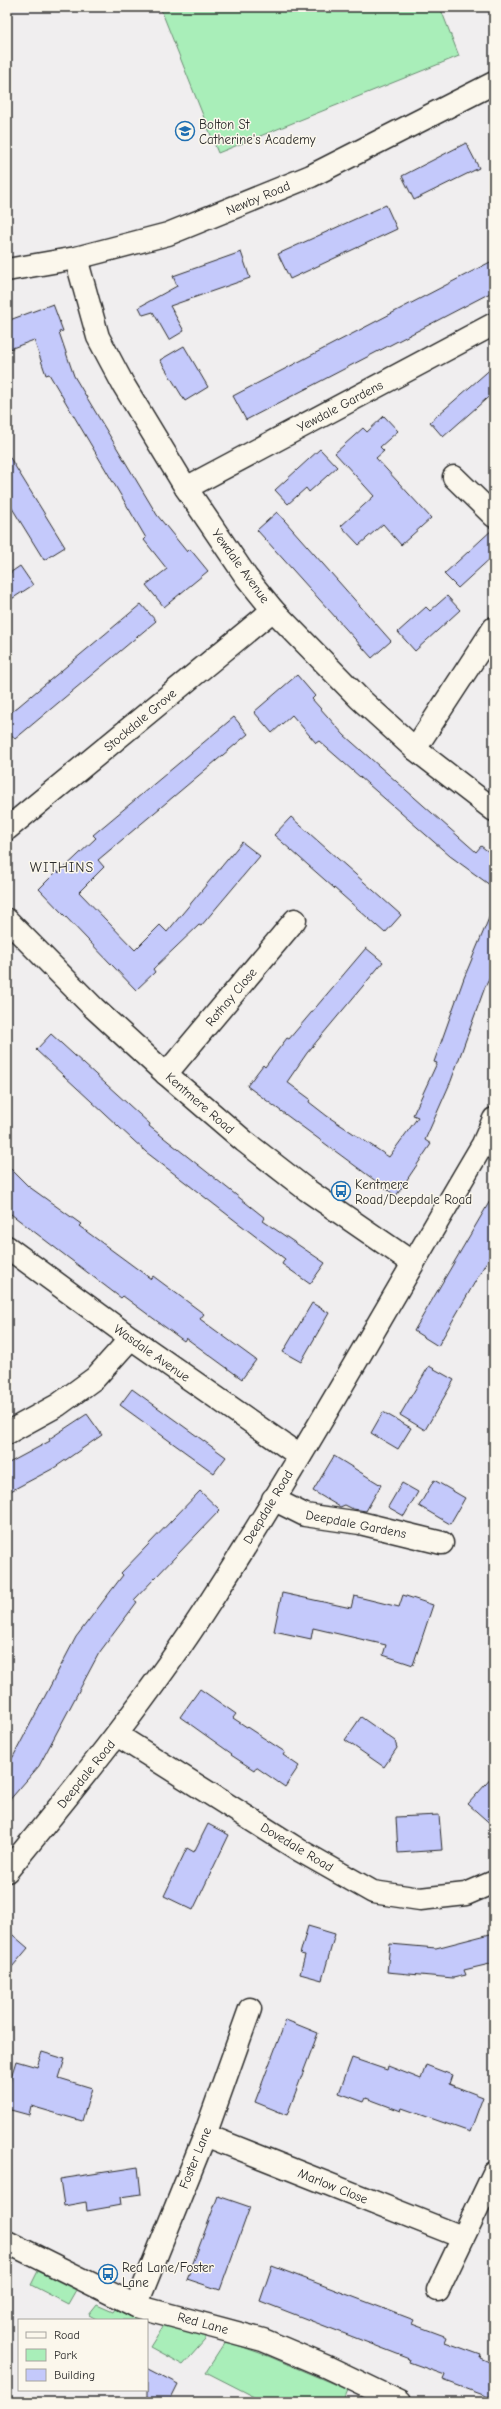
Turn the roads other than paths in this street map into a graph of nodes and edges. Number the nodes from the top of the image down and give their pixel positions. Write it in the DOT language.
graph roads {
  1 [pos="493,86"];
  2 [pos="76,258"];
  3 [pos="7,270"];
  4 [pos="494,324"];
  5 [pos="454,477"];
  6 [pos="186,488"];
  7 [pos="494,516"];
  8 [pos="273,610"];
  9 [pos="494,628"];
  10 [pos="415,749"];
  11 [pos="494,810"];
  12 [pos="7,829"];
  13 [pos="297,917"];
  14 [pos="7,920"];
  15 [pos="166,1074"];
  16 [pos="494,1119"];
  17 [pos="488,1147"];
  18 [pos="7,1247"];
  19 [pos="413,1263"];
  20 [pos="130,1338"];
  21 [pos="7,1433"];
  22 [pos="300,1456"];
  23 [pos="273,1499"];
  24 [pos="442,1543"];
  25 [pos="117,1735"];
  26 [pos="7,1871"];
  27 [pos="494,1882"];
  28 [pos="250,2009"];
  29 [pos="205,2135"];
  30 [pos="494,2173"];
  31 [pos="462,2237"];
  32 [pos="7,2242"];
  33 [pos="438,2290"];
  34 [pos="136,2306"];
  35 [pos="400,2402"];
  1 -- 2 [label="street, Newby Road"];
  2 -- 3 [label="street, Newby Road"];
  2 -- 6 [label="street, Yewdale Avenue"];
  4 -- 6 [label="street, Yewdale Gardens"];
  5 -- 7 [label="street"];
  6 -- 8 [label="street, Yewdale Avenue"];
  8 -- 10 [label="street, Yewdale Avenue"];
  8 -- 12 [label="street, Stockdale Grove"];
  9 -- 10 [label="street"];
  10 -- 11 [label="street, Yewdale Avenue"];
  13 -- 15 [label="street, Rothay Close"];
  14 -- 15 [label="street, Kentmere Road"];
  15 -- 19 [label="street, Kentmere Road"];
  16 -- 17 [label="street, Deepdale Road"];
  17 -- 19 [label="street, Deepdale Road"];
  18 -- 20 [label="street, Wasdale Avenue"];
  19 -- 22 [label="street, Deepdale Road"];
  20 -- 21 [label="street"];
  20 -- 22 [label="street, Wasdale Avenue"];
  22 -- 23 [label="street, Deepdale Road"];
  23 -- 24 [label="street, Deepdale Gardens"];
  23 -- 25 [label="street, Deepdale Road"];
  25 -- 26 [label="street, Deepdale Road"];
  25 -- 27 [label="street, Dovedale Road"];
  28 -- 29 [label="street, Foster Lane"];
  29 -- 31 [label="street, Marlow Close"];
  29 -- 34 [label="street, Foster Lane"];
  30 -- 31 [label="street"];
  31 -- 33 [label="street"];
  32 -- 34 [label="street, Red Lane"];
  34 -- 35 [label="street, Red Lane"];
}
